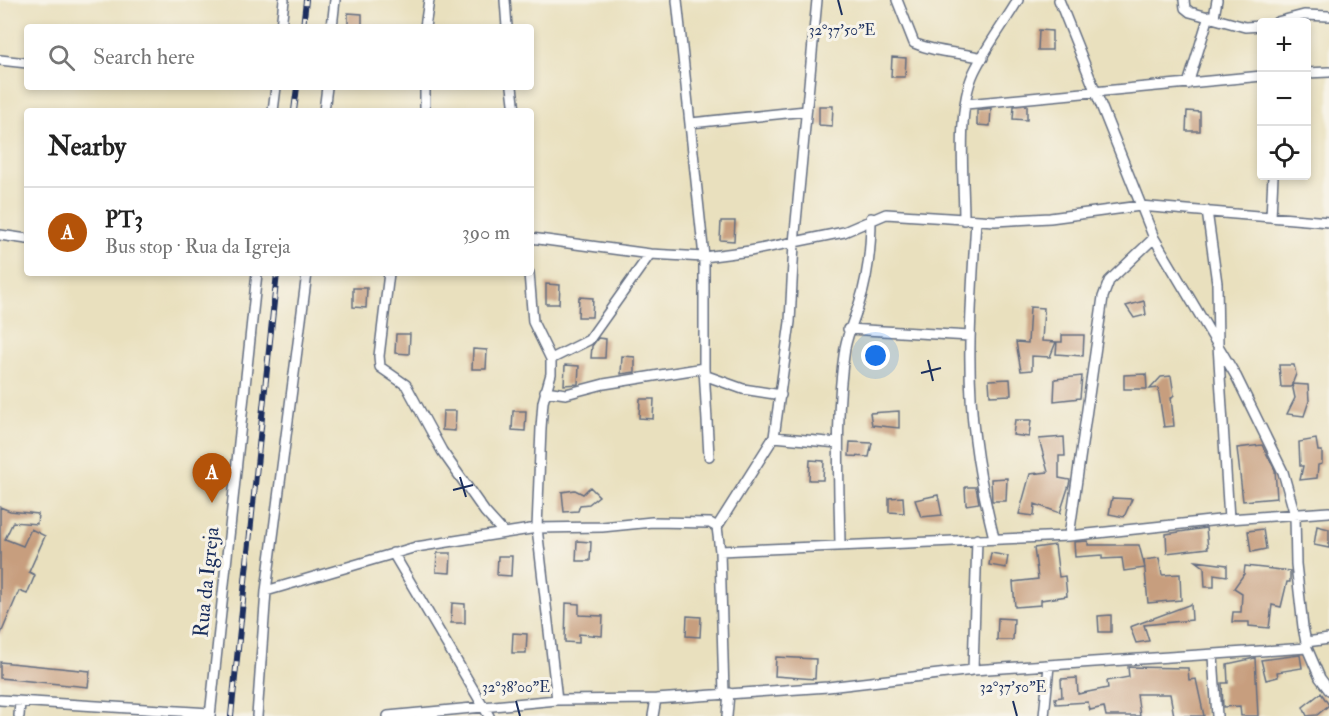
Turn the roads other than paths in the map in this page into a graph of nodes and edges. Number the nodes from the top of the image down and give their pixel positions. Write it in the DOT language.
graph roads {
  1 [pos="284,0"];
  2 [pos="335,0"];
  3 [pos="429,0"];
  4 [pos="505,0"];
  5 [pos="677,0"];
  6 [pos="817,0"];
  7 [pos="897,0"];
  8 [pos="1018,0"];
  9 [pos="1059,0"];
  10 [pos="1184,0"];
  11 [pos="1217,0"];
  12 [pos="1212,16"];
  13 [pos="1329,16"];
  14 [pos="1292,18"];
  15 [pos="281,24"];
  16 [pos="332,24"];
  17 [pos="425,24"];
  18 [pos="507,24"];
  19 [pos="1257,26"];
  20 [pos="983,58"];
  21 [pos="0,60"];
  22 [pos="24,63"];
  23 [pos="1329,72"];
  24 [pos="1311,73"];
  25 [pos="1257,77"];
  26 [pos="1188,84"];
  27 [pos="276,90"];
  28 [pos="327,90"];
  29 [pos="424,90"];
  30 [pos="512,90"];
  31 [pos="1095,92"];
  32 [pos="966,104"];
  33 [pos="273,108"];
  34 [pos="324,108"];
  35 [pos="425,108"];
  36 [pos="514,108"];
  37 [pos="806,111"];
  38 [pos="691,123"];
  39 [pos="1273,180"];
  40 [pos="1140,206"];
  41 [pos="1207,211"];
  42 [pos="1271,217"];
  43 [pos="871,218"];
  44 [pos="964,220"];
  45 [pos="976,220"];
  46 [pos="1329,222"];
  47 [pos="0,235"];
  48 [pos="534,238"];
  49 [pos="1154,238"];
  50 [pos="24,239"];
  51 [pos="794,243"];
  52 [pos="650,254"];
  53 [pos="704,257"];
  54 [pos="257,276"];
  55 [pos="307,276"];
  56 [pos="389,276"];
  57 [pos="529,276"];
  58 [pos="848,329"];
  59 [pos="970,336"];
  60 [pos="1218,345"];
  61 [pos="551,359"];
  62 [pos="704,372"];
  63 [pos="545,391"];
  64 [pos="781,395"];
  65 [pos="774,437"];
  66 [pos="838,443"];
  67 [pos="709,456"];
  68 [pos="1329,512"];
  69 [pos="1295,515"];
  70 [pos="1229,519"];
  71 [pos="537,528"];
  72 [pos="717,528"];
  73 [pos="504,533"];
  74 [pos="1069,536"];
  75 [pos="994,538"];
  76 [pos="977,539"];
  77 [pos="840,545"];
  78 [pos="720,551"];
  79 [pos="393,553"];
  80 [pos="266,591"];
  81 [pos="1329,639"];
  82 [pos="1306,645"];
  83 [pos="1213,656"];
  84 [pos="1049,666"];
  85 [pos="973,670"];
  86 [pos="1329,690"];
  87 [pos="727,693"];
  88 [pos="656,699"];
  89 [pos="0,700"];
  90 [pos="557,700"];
  91 [pos="20,702"];
  92 [pos="481,706"];
  93 [pos="210,714"];
  94 [pos="19,716"];
  95 [pos="257,716"];
  96 [pos="388,716"];
  97 [pos="489,716"];
  98 [pos="653,716"];
  99 [pos="727,716"];
  100 [pos="1044,716"];
  101 [pos="1217,716"];
  1 -- 15 [label="street"];
  2 -- 16 [label="street"];
  3 -- 17 [label="street"];
  4 -- 18 [label="street"];
  5 -- 38 [label="street"];
  6 -- 37 [label="street"];
  7 -- 20 [label="street"];
  8 -- 20 [label="street"];
  9 -- 31 [label="street"];
  10 -- 12 [label="street"];
  11 -- 12 [label="street"];
  12 -- 19 [label="street"];
  12 -- 26 [label="street"];
  13 -- 14 [label="street"];
  20 -- 32 [label="street"];
  21 -- 22 [label="street"];
  23 -- 24 [label="street"];
  25 -- 26 [label="street"];
  26 -- 31 [label="street"];
  27 -- 33 [label="street"];
  28 -- 34 [label="street"];
  29 -- 35 [label="street"];
  30 -- 36 [label="street"];
  31 -- 32 [label="street"];
  31 -- 40 [label="street"];
  32 -- 44 [label="street"];
  37 -- 38 [label="street"];
  37 -- 51 [label="street"];
  38 -- 53 [label="street"];
  39 -- 42 [label="street"];
  40 -- 41 [label="street"];
  40 -- 45 [label="street"];
  40 -- 49 [label="street"];
  41 -- 42 [label="street"];
  41 -- 60 [label="street"];
  42 -- 46 [label="street"];
  43 -- 44 [label="street"];
  43 -- 51 [label="street"];
  43 -- 58 [label="street"];
  44 -- 45 [label="street"];
  45 -- 59 [label="street"];
  47 -- 50 [label="street"];
  48 -- 52 [label="street"];
  49 -- 60 [label="street"];
  49 -- 74 [label="street"];
  51 -- 53 [label="street"];
  51 -- 64 [label="street"];
  52 -- 53 [label="street"];
  52 -- 61 [label="street"];
  53 -- 62 [label="street"];
  54 -- 93 [label="street, Rua da Igreja"];
  55 -- 80 [label="street"];
  56 -- 73 [label="street"];
  57 -- 61 [label="street"];
  58 -- 59 [label="street"];
  58 -- 66 [label="street"];
  59 -- 75 [label="street"];
  60 -- 69 [label="street"];
  60 -- 70 [label="street"];
  61 -- 63 [label="street"];
  62 -- 63 [label="street"];
  62 -- 64 [label="street"];
  62 -- 67 [label="street"];
  63 -- 71 [label="street"];
  64 -- 65 [label="street"];
  65 -- 66 [label="street"];
  65 -- 72 [label="street"];
  66 -- 77 [label="street"];
  68 -- 69 [label="street"];
  69 -- 70 [label="street"];
  69 -- 82 [label="street"];
  70 -- 74 [label="street"];
  71 -- 72 [label="street"];
  71 -- 73 [label="street"];
  71 -- 90 [label="street"];
  72 -- 78 [label="street"];
  73 -- 79 [label="street"];
  74 -- 75 [label="street"];
  75 -- 76 [label="street"];
  76 -- 77 [label="street"];
  76 -- 85 [label="street"];
  77 -- 78 [label="street"];
  78 -- 87 [label="street"];
  79 -- 80 [label="street"];
  79 -- 92 [label="street"];
  80 -- 95 [label="street"];
  81 -- 82 [label="street"];
  82 -- 83 [label="street"];
  82 -- 86 [label="street"];
  83 -- 84 [label="street"];
  83 -- 101 [label="street"];
  84 -- 85 [label="street"];
  84 -- 100 [label="street"];
  85 -- 87 [label="street"];
  87 -- 88 [label="street"];
  87 -- 99 [label="street"];
  88 -- 90 [label="street"];
  88 -- 98 [label="street"];
  89 -- 91 [label="street"];
  90 -- 92 [label="street"];
  91 -- 93 [label="street"];
  91 -- 94 [label="street"];
  92 -- 96 [label="street"];
  92 -- 97 [label="street"];
}
